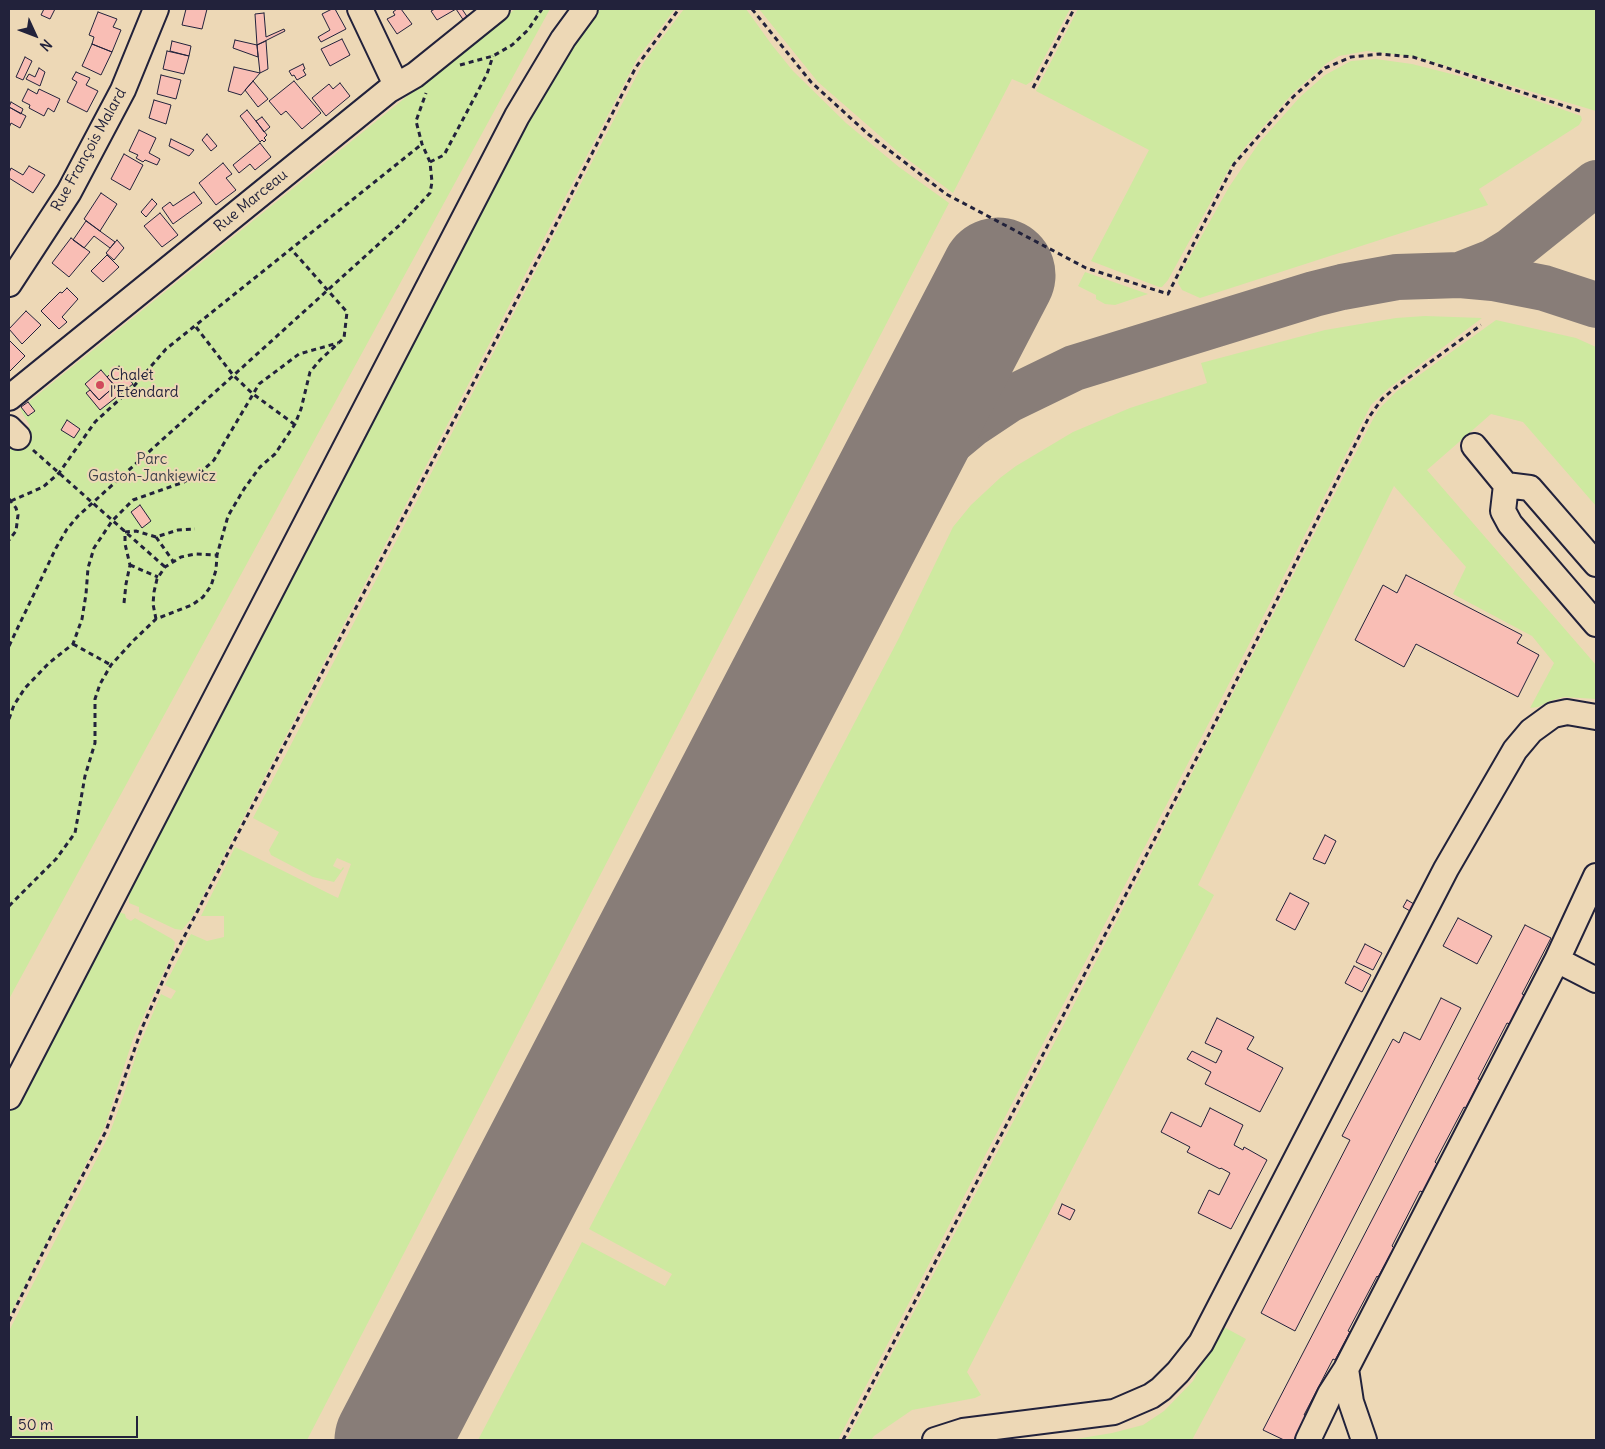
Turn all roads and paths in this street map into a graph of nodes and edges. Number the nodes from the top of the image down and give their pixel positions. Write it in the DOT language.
graph roads {
  1 [pos="156,9"];
  2 [pos="360,9"];
  3 [pos="497,9"];
  4 [pos="542,9"];
  5 [pos="585,9"];
  6 [pos="679,9"];
  7 [pos="752,9"];
  8 [pos="1074,9"];
  9 [pos="492,56"];
  10 [pos="458,66"];
  11 [pos="396,84"];
  12 [pos="431,87"];
  13 [pos="1033,88"];
  14 [pos="1583,112"];
  15 [pos="422,144"];
  16 [pos="430,162"];
  17 [pos="291,249"];
  18 [pos="9,284"];
  19 [pos="328,291"];
  20 [pos="1481,325"];
  21 [pos="196,327"];
  22 [pos="338,343"];
  23 [pos="233,375"];
  24 [pos="253,394"];
  25 [pos="9,398"];
  26 [pos="295,424"];
  27 [pos="14,433"];
  28 [pos="1474,446"];
  29 [pos="59,473"];
  30 [pos="1506,485"];
  31 [pos="10,500"];
  32 [pos="92,502"];
  33 [pos="112,521"];
  34 [pos="195,529"];
  35 [pos="125,532"];
  36 [pos="156,537"];
  37 [pos="9,540"];
  38 [pos="218,555"];
  39 [pos="173,562"];
  40 [pos="1596,564"];
  41 [pos="130,565"];
  42 [pos="164,568"];
  43 [pos="158,577"];
  44 [pos="124,603"];
  45 [pos="156,619"];
  46 [pos="1596,624"];
  47 [pos="72,644"];
  48 [pos="9,645"];
  49 [pos="112,665"];
  50 [pos="1596,717"];
  51 [pos="9,719"];
  52 [pos="1596,876"];
  53 [pos="9,906"];
  54 [pos="1557,960"];
  55 [pos="1596,980"];
  56 [pos="9,1097"];
  57 [pos="9,1321"];
  58 [pos="1346,1369"];
  59 [pos="843,1440"];
  60 [pos="935,1440"];
  61 [pos="1308,1440"];
  62 [pos="1364,1440"];
  1 -- 18 [label="street, Rue François Malard"];
  2 -- 11 [label="street"];
  3 -- 11 [label="street, Rue Marceau"];
  4 -- 9 [label="path"];
  5 -- 56 [label="street"];
  6 -- 57 [label="path"];
  7 -- 14 [label="path"];
  8 -- 13 [label="path"];
  9 -- 10 [label="path"];
  9 -- 16 [label="path"];
  11 -- 25 [label="street, Rue Marceau"];
  12 -- 15 [label="path"];
  15 -- 16 [label="path"];
  15 -- 17 [label="path"];
  16 -- 19 [label="path"];
  17 -- 19 [label="path"];
  17 -- 21 [label="path"];
  19 -- 22 [label="path"];
  19 -- 23 [label="path"];
  20 -- 59 [label="path"];
  21 -- 23 [label="path"];
  21 -- 29 [label="path"];
  22 -- 24 [label="path"];
  22 -- 26 [label="path"];
  23 -- 24 [label="path"];
  23 -- 32 [label="path"];
  24 -- 26 [label="path"];
  24 -- 33 [label="path"];
  26 -- 38 [label="path"];
  27 -- 29 [label="path"];
  28 -- 30 [label="street"];
  29 -- 31 [label="path"];
  29 -- 32 [label="path"];
  30 -- 40 [label="street"];
  30 -- 46 [label="street"];
  31 -- 37 [label="path"];
  32 -- 33 [label="path"];
  32 -- 48 [label="path"];
  33 -- 35 [label="path"];
  33 -- 47 [label="path"];
  34 -- 36 [label="path"];
  35 -- 36 [label="path"];
  35 -- 41 [label="path"];
  35 -- 42 [label="path"];
  36 -- 39 [label="path"];
  38 -- 39 [label="path"];
  38 -- 45 [label="path"];
  39 -- 42 [label="path"];
  41 -- 43 [label="path"];
  41 -- 44 [label="path"];
  42 -- 43 [label="path"];
  43 -- 45 [label="path"];
  45 -- 49 [label="path"];
  47 -- 49 [label="path"];
  47 -- 51 [label="path"];
  49 -- 53 [label="path"];
  50 -- 60 [label="street"];
  52 -- 54 [label="street"];
  54 -- 55 [label="street"];
  54 -- 58 [label="street"];
  58 -- 61 [label="street"];
  58 -- 62 [label="street"];
}
